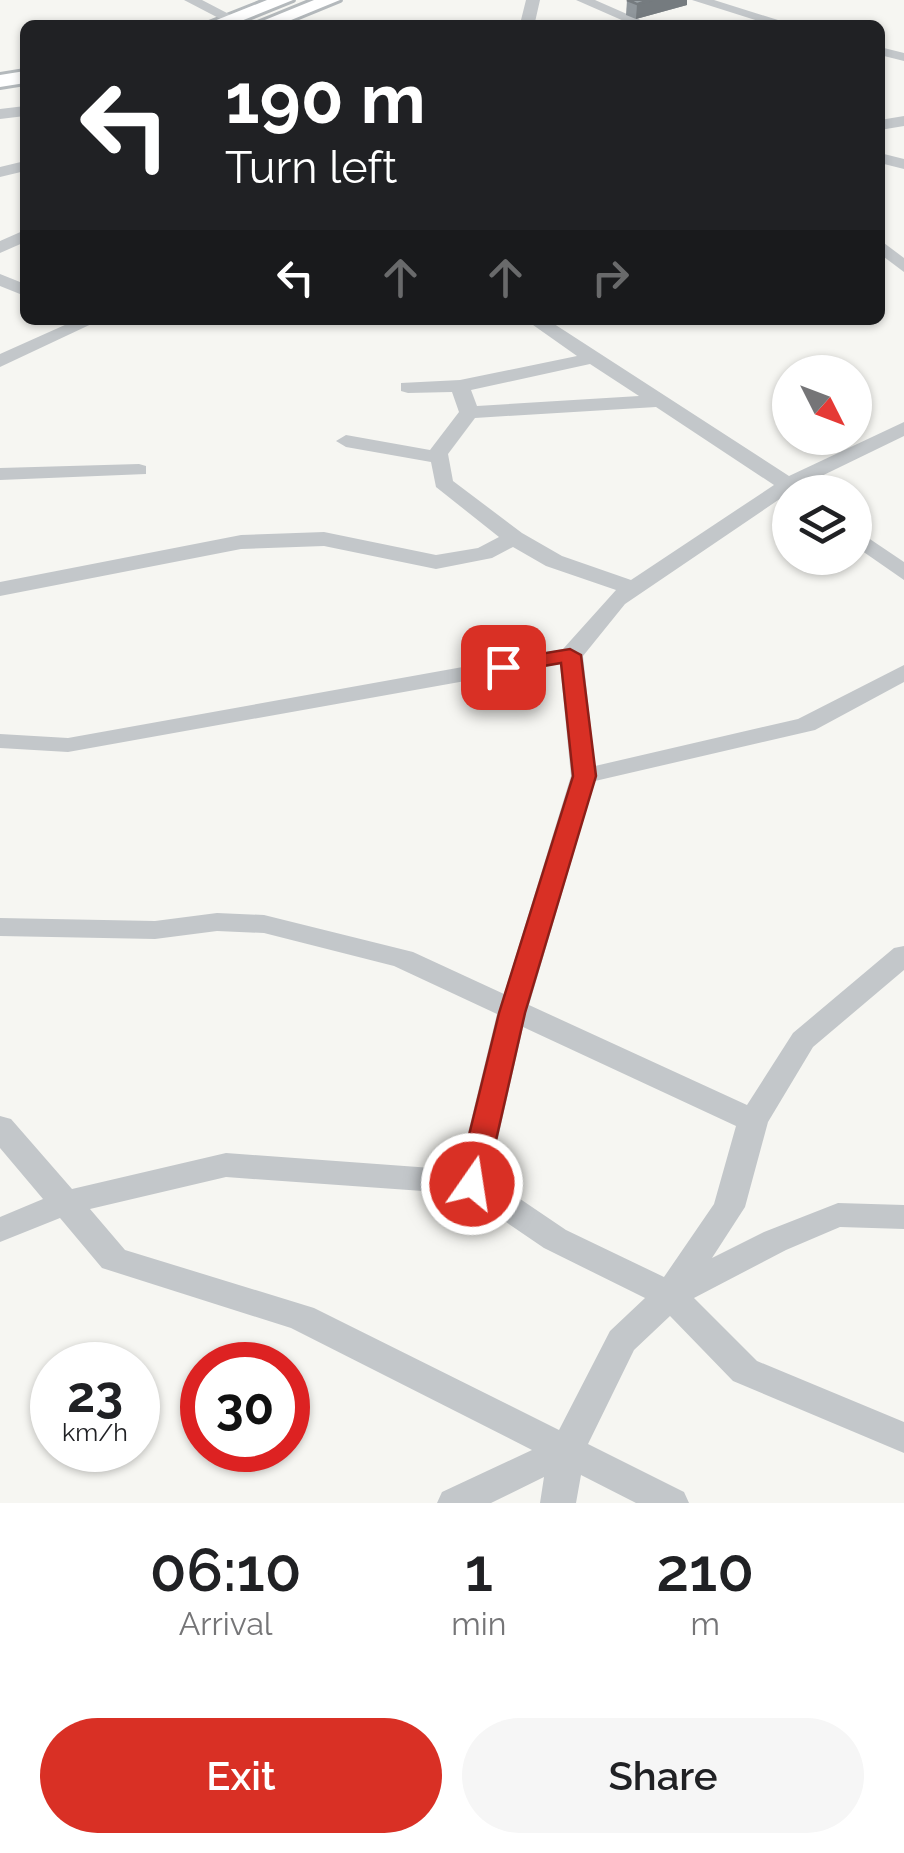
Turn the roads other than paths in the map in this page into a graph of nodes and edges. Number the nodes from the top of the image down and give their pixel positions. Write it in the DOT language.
graph roads {
  1 [pos="190,0"];
  2 [pos="284,0"];
  3 [pos="330,0"];
  4 [pos="582,0"];
  5 [pos="699,0"];
  6 [pos="223,20"];
  7 [pos="235,20"];
  8 [pos="276,20"];
  9 [pos="632,20"];
  10 [pos="769,20"];
  11 [pos="885,250"];
  12 [pos="904,267"];
  13 [pos="79,325"];
  14 [pos="543,325"];
  15 [pos="593,358"];
  16 [pos="0,361"];
  17 [pos="460,386"];
  18 [pos="408,388"];
  19 [pos="662,402"];
  20 [pos="469,412"];
  21 [pos="904,428"];
  22 [pos="346,440"];
  23 [pos="435,457"];
  24 [pos="140,470"];
  25 [pos="0,474"];
  26 [pos="774,475"];
  27 [pos="818,475"];
  28 [pos="772,502"];
  29 [pos="514,538"];
  30 [pos="872,549"];
  31 [pos="904,573"];
  32 [pos="633,588"];
  33 [pos="0,589"];
  34 [pos="570,655"];
  35 [pos="904,672"];
  36 [pos="0,741"];
  37 [pos="584,776"];
  38 [pos="0,927"];
  39 [pos="904,954"];
  40 [pos="512,1013"];
  41 [pos="754,1120"];
  42 [pos="0,1128"];
  43 [pos="472,1184"];
  44 [pos="66,1203"];
  45 [pos="904,1217"];
  46 [pos="0,1230"];
  47 [pos="670,1295"];
  48 [pos="904,1438"];
  49 [pos="567,1450"];
  50 [pos="454,1503"];
  51 [pos="558,1503"];
  52 [pos="671,1503"];
  1 -- 6 [label="street"];
  2 -- 7 [label="main road"];
  3 -- 8 [label="main road"];
  4 -- 9 [label="street"];
  5 -- 10 [label="street"];
  11 -- 12 [label="street"];
  13 -- 16 [label="street"];
  14 -- 15 [label="street"];
  15 -- 17 [label="street"];
  15 -- 19 [label="street"];
  17 -- 18 [label="street"];
  17 -- 20 [label="street"];
  19 -- 20 [label="street"];
  19 -- 26 [label="street"];
  20 -- 23 [label="street"];
  21 -- 27 [label="street"];
  22 -- 23 [label="street"];
  23 -- 29 [label="street"];
  24 -- 25 [label="street"];
  28 -- 32 [label="street"];
  29 -- 32 [label="street"];
  29 -- 33 [label="street"];
  30 -- 31 [label="street"];
  32 -- 34 [label="street"];
  34 -- 36 [label="street"];
  34 -- 37 [label="street"];
  35 -- 37 [label="street"];
  37 -- 40 [label="street"];
  38 -- 40 [label="street"];
  39 -- 41 [label="street"];
  40 -- 41 [label="street"];
  40 -- 43 [label="street"];
  41 -- 47 [label="street"];
  42 -- 44 [label="street"];
  43 -- 44 [label="street"];
  43 -- 47 [label="street"];
  44 -- 46 [label="street"];
  44 -- 49 [label="street"];
  45 -- 47 [label="street"];
  47 -- 48 [label="street"];
  47 -- 49 [label="street"];
  49 -- 50 [label="street"];
  49 -- 51 [label="street"];
  49 -- 52 [label="street"];
}
